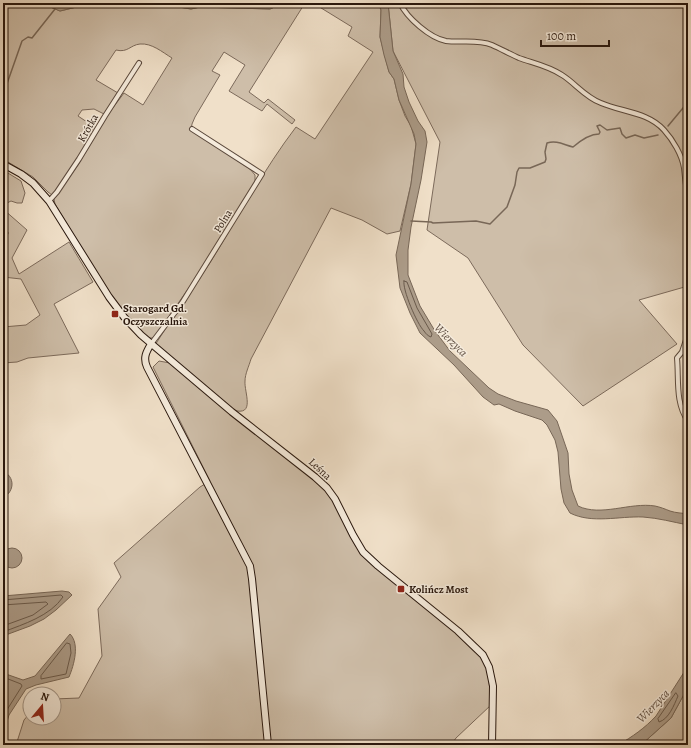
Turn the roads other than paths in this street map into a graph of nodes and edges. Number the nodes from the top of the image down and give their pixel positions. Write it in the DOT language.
graph roads {
  1 [pos="400,3"];
  2 [pos="139,62"];
  3 [pos="192,129"];
  4 [pos="3,164"];
  5 [pos="688,198"];
  6 [pos="49,200"];
  7 [pos="688,334"];
  8 [pos="151,344"];
  9 [pos="688,422"];
  10 [pos="268,745"];
  11 [pos="492,745"];
  1 -- 5 [label="street"];
  2 -- 6 [label="street, Krótka"];
  3 -- 8 [label="street, Polna"];
  4 -- 6 [label="street, Leśna"];
  6 -- 8 [label="street, Leśna"];
  7 -- 9 [label="street"];
  8 -- 10 [label="street"];
  8 -- 11 [label="street, Leśna"];
}
